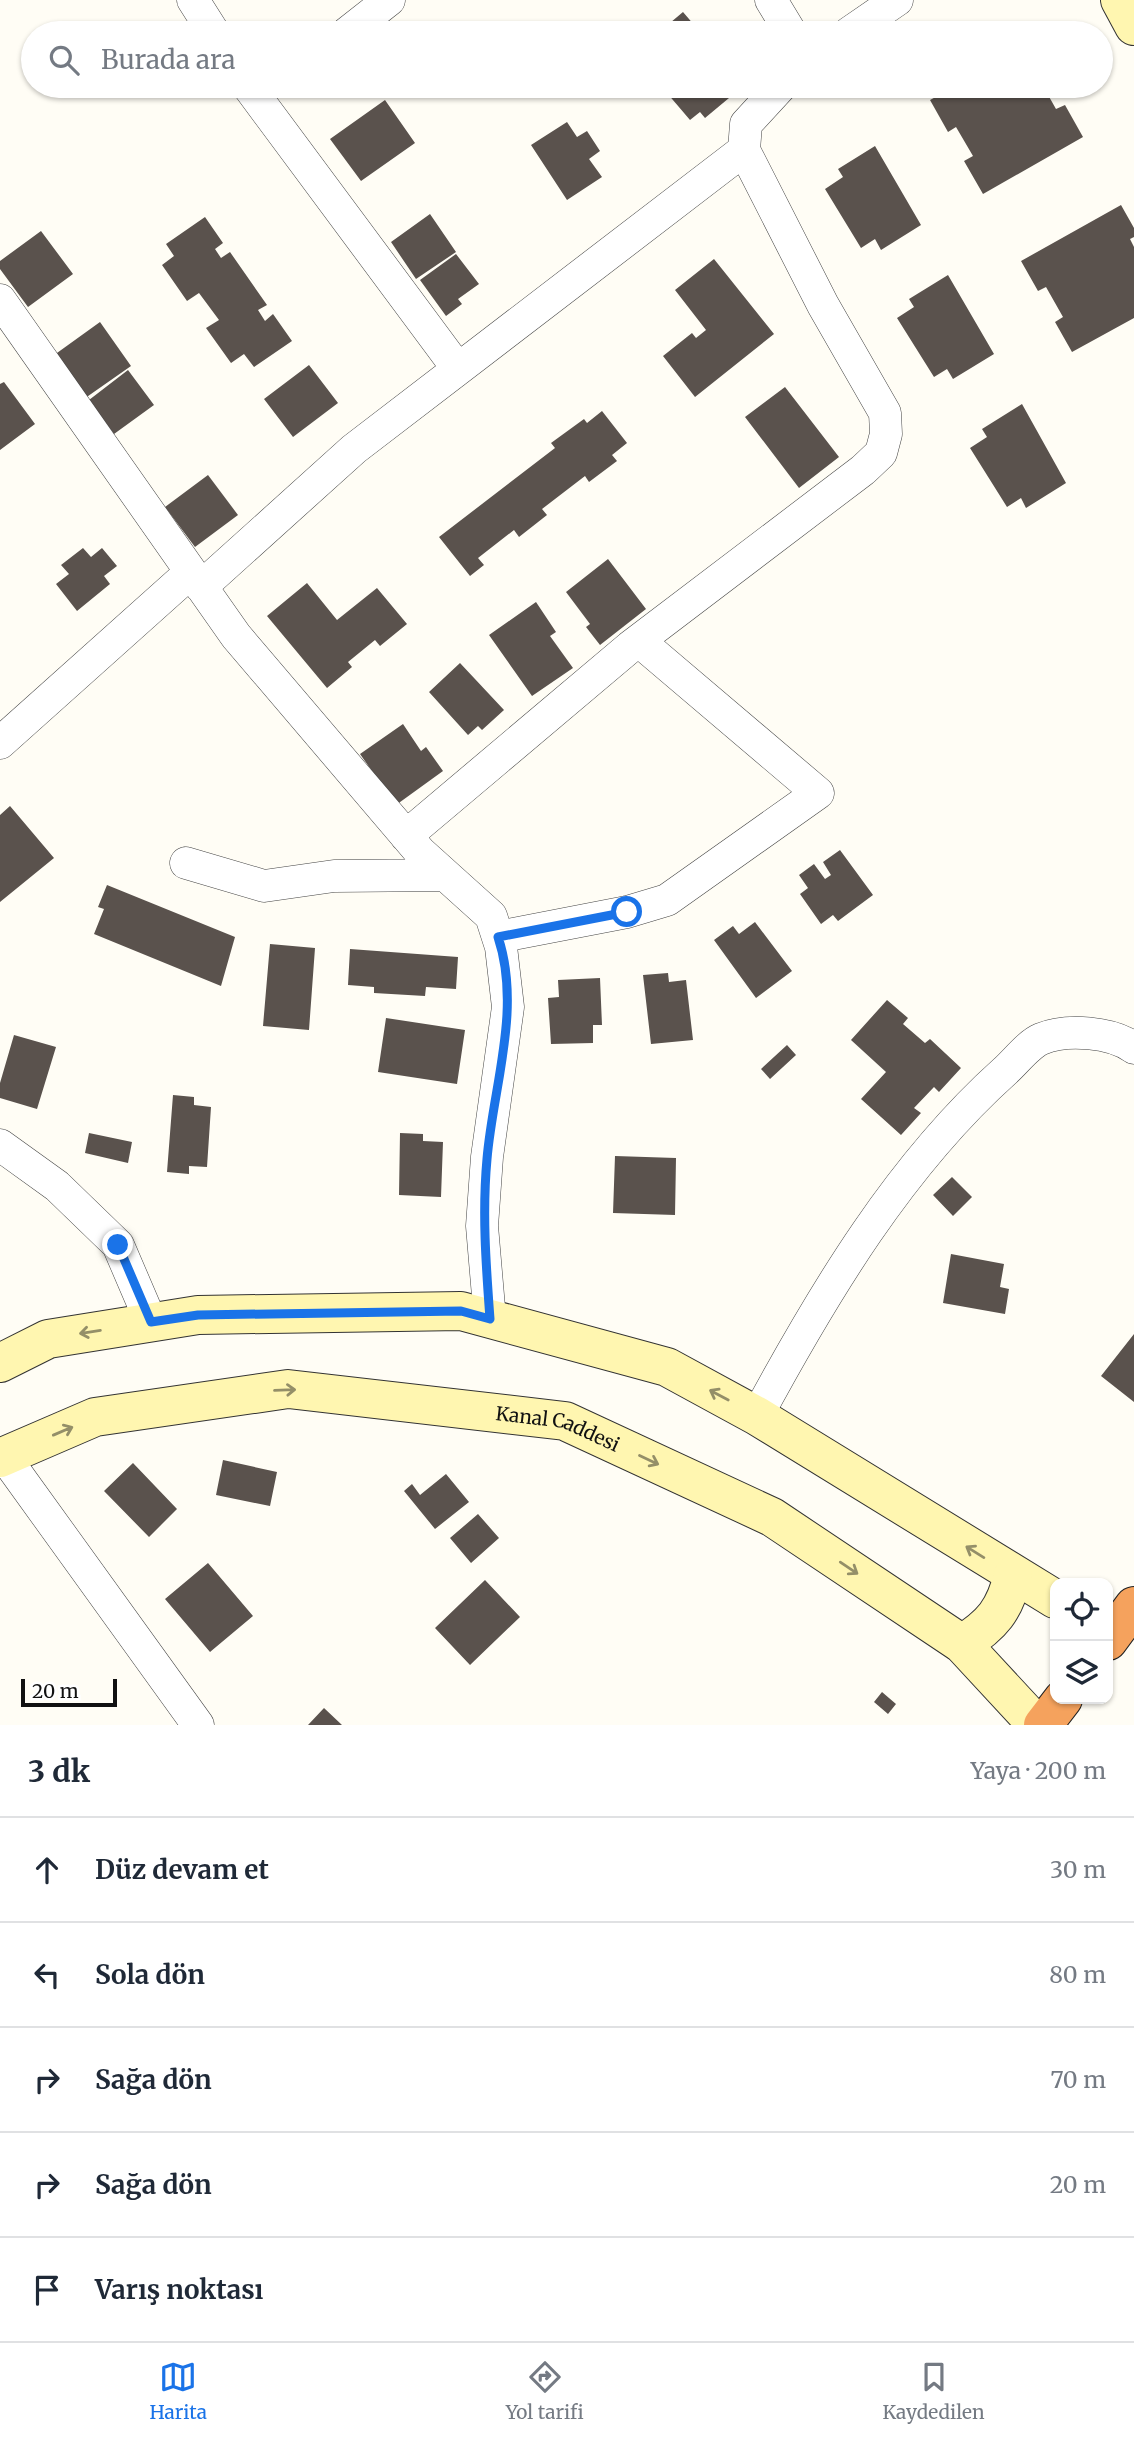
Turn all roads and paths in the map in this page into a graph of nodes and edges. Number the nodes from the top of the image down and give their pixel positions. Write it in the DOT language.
graph roads {
  1 [pos="193,0"];
  2 [pos="389,0"];
  3 [pos="771,0"];
  4 [pos="897,0"];
  5 [pos="1120,0"];
  6 [pos="206,21"];
  7 [pos="362,21"];
  8 [pos="784,21"];
  9 [pos="866,21"];
  10 [pos="1134,26"];
  11 [pos="268,98"];
  12 [pos="769,98"];
  13 [pos="744,150"];
  14 [pos="0,300"];
  15 [pos="458,369"];
  16 [pos="196,579"];
  17 [pos="639,641"];
  18 [pos="0,743"];
  19 [pos="406,836"];
  20 [pos="186,863"];
  21 [pos="445,875"];
  22 [pos="498,937"];
  23 [pos="1134,1048"];
  24 [pos="0,1145"];
  25 [pos="490,1319"];
  26 [pos="151,1322"];
  27 [pos="0,1363"];
  28 [pos="757,1416"];
  29 [pos="2,1457"];
  30 [pos="1013,1575"];
  31 [pos="1050,1596"];
  32 [pos="962,1644"];
  33 [pos="1059,1704"];
  34 [pos="198,1725"];
  35 [pos="1037,1725"];
  36 [pos="1043,1725"];
  1 -- 6 [label="street"];
  2 -- 7 [label="street"];
  3 -- 8 [label="street"];
  4 -- 9 [label="street"];
  5 -- 10 [label="main road"];
  11 -- 15 [label="street"];
  12 -- 13 [label="street"];
  13 -- 15 [label="street"];
  13 -- 17 [label="street"];
  14 -- 16 [label="street"];
  15 -- 16 [label="street"];
  16 -- 18 [label="street"];
  16 -- 19 [label="street"];
  17 -- 19 [label="street"];
  17 -- 22 [label="street"];
  19 -- 21 [label="street"];
  20 -- 21 [label="street"];
  21 -- 22 [label="street"];
  22 -- 25 [label="street"];
  23 -- 28 [label="street"];
  24 -- 26 [label="street"];
  25 -- 26 [label="main road"];
  28 -- 25 [label="main road, one-way"];
  26 -- 27 [label="main road, one-way"];
  30 -- 28 [label="main road, one-way"];
  29 -- 32 [label="main road, Kanal Caddesi, one-way"];
  29 -- 34 [label="street"];
  30 -- 31 [label="main road"];
  30 -- 32 [label="main road"];
  32 -- 35 [label="main road, Kanal Caddesi"];
  33 -- 36 [label="highway"];
}
